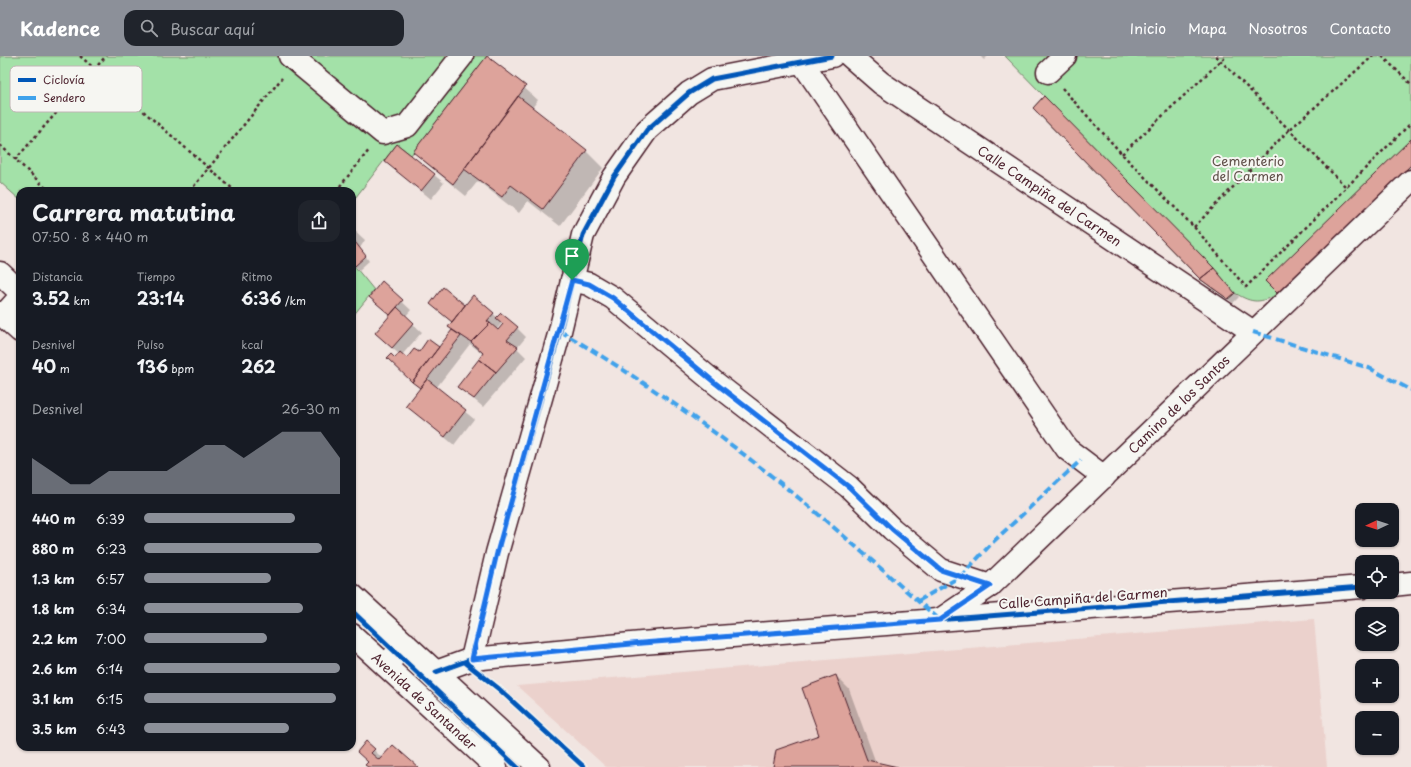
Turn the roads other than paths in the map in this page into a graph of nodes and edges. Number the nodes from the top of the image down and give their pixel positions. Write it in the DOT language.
graph roads {
  1 [pos="462,56"];
  2 [pos="832,56"];
  3 [pos="850,56"];
  4 [pos="1065,56"];
  5 [pos="293,58"];
  6 [pos="800,61"];
  7 [pos="1048,72"];
  8 [pos="1411,181"];
  9 [pos="0,273"];
  10 [pos="572,280"];
  11 [pos="16,288"];
  12 [pos="16,301"];
  13 [pos="2,314"];
  14 [pos="16,327"];
  15 [pos="1253,332"];
  16 [pos="1104,477"];
  17 [pos="1411,583"];
  18 [pos="1399,584"];
  19 [pos="990,586"];
  20 [pos="1355,588"];
  21 [pos="356,599"];
  22 [pos="940,620"];
  23 [pos="356,639"];
  24 [pos="405,643"];
  25 [pos="472,659"];
  26 [pos="386,666"];
  27 [pos="436,672"];
  28 [pos="496,767"];
  29 [pos="539,767"];
  1 -- 5 [label="street"];
  2 -- 6 [label="street"];
  3 -- 15 [label="street, Calle Campiña del Carmen"];
  4 -- 7 [label="street"];
  6 -- 10 [label="street"];
  6 -- 16 [label="street"];
  8 -- 15 [label="street, Camino de los Santos"];
  9 -- 11 [label="street"];
  10 -- 19 [label="street, Calle Campiña del Carmen"];
  10 -- 25 [label="street"];
  12 -- 13 [label="street"];
  13 -- 14 [label="street"];
  15 -- 16 [label="street, Camino de los Santos"];
  16 -- 19 [label="street, Camino de los Santos"];
  17 -- 18 [label="street"];
  19 -- 22 [label="street, Camino de los Santos"];
  20 -- 22 [label="street, Calle Campiña del Carmen"];
  21 -- 24 [label="street"];
  22 -- 25 [label="street, Calle Campiña del Carmen"];
  23 -- 26 [label="street, Avenida de Santander"];
  24 -- 26 [label="street"];
  24 -- 27 [label="street"];
  25 -- 27 [label="street, Calle Campiña del Carmen"];
  26 -- 28 [label="street, Avenida de Santander"];
  27 -- 29 [label="street"];
}
